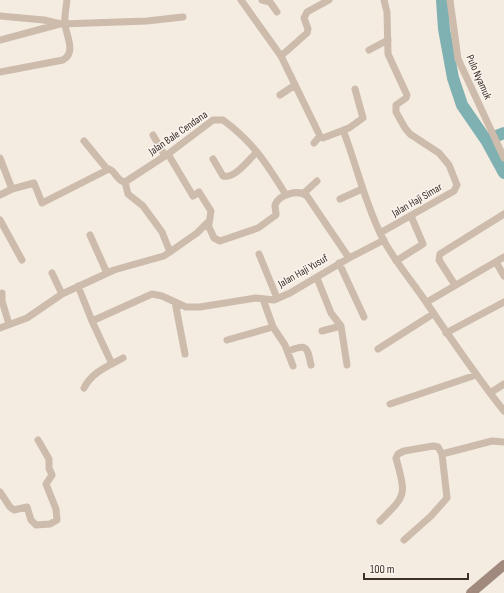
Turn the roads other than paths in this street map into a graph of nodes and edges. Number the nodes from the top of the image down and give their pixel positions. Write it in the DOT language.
graph roads {
  1 [pos="67,0"];
  2 [pos="241,0"];
  3 [pos="262,0"];
  4 [pos="329,0"];
  5 [pos="384,0"];
  6 [pos="450,0"];
  7 [pos="277,12"];
  8 [pos="0,16"];
  9 [pos="183,16"];
  10 [pos="63,24"];
  11 [pos="0,40"];
  12 [pos="388,40"];
  13 [pos="369,50"];
  14 [pos="281,56"];
  15 [pos="0,72"];
  16 [pos="295,85"];
  17 [pos="355,89"];
  18 [pos="280,96"];
  19 [pos="343,130"];
  20 [pos="153,135"];
  21 [pos="320,136"];
  22 [pos="84,141"];
  23 [pos="314,143"];
  24 [pos="257,152"];
  25 [pos="166,155"];
  26 [pos="503,156"];
  27 [pos="0,158"];
  28 [pos="213,160"];
  29 [pos="107,169"];
  30 [pos="317,181"];
  31 [pos="124,182"];
  32 [pos="12,189"];
  33 [pos="362,189"];
  34 [pos="304,193"];
  35 [pos="286,195"];
  36 [pos="0,196"];
  37 [pos="340,199"];
  38 [pos="504,214"];
  39 [pos="411,216"];
  40 [pos="0,220"];
  41 [pos="209,224"];
  42 [pos="380,233"];
  43 [pos="90,235"];
  44 [pos="384,240"];
  45 [pos="170,252"];
  46 [pos="259,254"];
  47 [pos="504,257"];
  48 [pos="349,258"];
  49 [pos="22,260"];
  50 [pos="396,261"];
  51 [pos="496,262"];
  52 [pos="339,263"];
  53 [pos="52,273"];
  54 [pos="107,273"];
  55 [pos="504,276"];
  56 [pos="317,278"];
  57 [pos="455,285"];
  58 [pos="78,286"];
  59 [pos="2,293"];
  60 [pos="62,294"];
  61 [pos="277,298"];
  62 [pos="264,299"];
  63 [pos="175,302"];
  64 [pos="427,302"];
  65 [pos="504,302"];
  66 [pos="432,315"];
  67 [pos="364,317"];
  68 [pos="92,321"];
  69 [pos="9,324"];
  70 [pos="273,326"];
  71 [pos="341,326"];
  72 [pos="0,328"];
  73 [pos="322,331"];
  74 [pos="446,333"];
  75 [pos="227,340"];
  76 [pos="378,349"];
  77 [pos="288,351"];
  78 [pos="185,354"];
  79 [pos="123,358"];
  80 [pos="112,364"];
  81 [pos="311,365"];
  82 [pos="347,365"];
  83 [pos="293,366"];
  84 [pos="476,375"];
  85 [pos="504,384"];
  86 [pos="84,388"];
  87 [pos="490,393"];
  88 [pos="390,404"];
  89 [pos="504,411"];
  90 [pos="38,440"];
  91 [pos="504,442"];
  92 [pos="442,454"];
  93 [pos="0,492"];
  94 [pos="380,521"];
  95 [pos="404,540"];
  96 [pos="504,566"];
  97 [pos="471,593"];
  1 -- 10 [label="street"];
  2 -- 14 [label="street"];
  3 -- 7 [label="street"];
  4 -- 14 [label="street"];
  5 -- 12 [label="street, Jalan Haji Simar"];
  6 -- 26 [label="street, Pulo Nyamuk"];
  8 -- 10 [label="street"];
  9 -- 10 [label="street"];
  10 -- 11 [label="street"];
  10 -- 15 [label="street"];
  12 -- 13 [label="street"];
  12 -- 39 [label="street, Jalan Haji Simar"];
  14 -- 16 [label="street"];
  16 -- 18 [label="street"];
  16 -- 21 [label="street"];
  17 -- 19 [label="street"];
  19 -- 21 [label="street"];
  19 -- 33 [label="street"];
  20 -- 25 [label="street"];
  21 -- 23 [label="street"];
  22 -- 29 [label="street"];
  24 -- 25 [label="street, Jalan Bale Cendana"];
  24 -- 28 [label="street"];
  24 -- 35 [label="street, Jalan Bale Cendana"];
  25 -- 31 [label="street, Jalan Bale Cendana"];
  25 -- 41 [label="street"];
  27 -- 32 [label="street"];
  29 -- 31 [label="street"];
  29 -- 32 [label="street"];
  30 -- 34 [label="street"];
  31 -- 45 [label="street"];
  32 -- 36 [label="street"];
  33 -- 37 [label="street"];
  33 -- 42 [label="street"];
  34 -- 35 [label="street"];
  34 -- 48 [label="street"];
  35 -- 41 [label="street"];
  38 -- 57 [label="street"];
  39 -- 42 [label="street, Jalan Haji Simar"];
  39 -- 50 [label="street"];
  40 -- 49 [label="street"];
  41 -- 45 [label="street"];
  42 -- 44 [label="street"];
  43 -- 54 [label="street"];
  44 -- 48 [label="street, Jalan Haji Yusuf"];
  44 -- 50 [label="street"];
  45 -- 54 [label="street"];
  46 -- 61 [label="street"];
  47 -- 51 [label="street"];
  48 -- 52 [label="street, Jalan Haji Yusuf"];
  50 -- 64 [label="street"];
  51 -- 55 [label="street"];
  51 -- 57 [label="street"];
  52 -- 56 [label="street, Jalan Haji Yusuf"];
  52 -- 67 [label="street"];
  53 -- 60 [label="street"];
  54 -- 58 [label="street"];
  56 -- 61 [label="street, Jalan Haji Yusuf"];
  56 -- 71 [label="street"];
  57 -- 64 [label="street"];
  58 -- 60 [label="street"];
  58 -- 68 [label="street"];
  59 -- 69 [label="street"];
  60 -- 69 [label="street"];
  61 -- 62 [label="street, Jalan Haji Yusuf"];
  62 -- 63 [label="street, Jalan Haji Yusuf"];
  62 -- 70 [label="street"];
  63 -- 68 [label="street, Jalan Haji Yusuf"];
  63 -- 78 [label="street"];
  64 -- 66 [label="street"];
  65 -- 74 [label="street"];
  66 -- 74 [label="street"];
  66 -- 76 [label="street"];
  68 -- 80 [label="street"];
  69 -- 72 [label="street"];
  70 -- 75 [label="street"];
  70 -- 77 [label="street"];
  71 -- 73 [label="street"];
  71 -- 82 [label="street"];
  74 -- 84 [label="street"];
  77 -- 81 [label="street"];
  77 -- 83 [label="street"];
  79 -- 80 [label="street"];
  80 -- 86 [label="street"];
  84 -- 87 [label="street"];
  84 -- 88 [label="street"];
  85 -- 87 [label="street"];
  87 -- 89 [label="street"];
  90 -- 93 [label="street"];
  91 -- 92 [label="street"];
  92 -- 94 [label="street"];
  92 -- 95 [label="street"];
  96 -- 97 [label="main road"];
}
